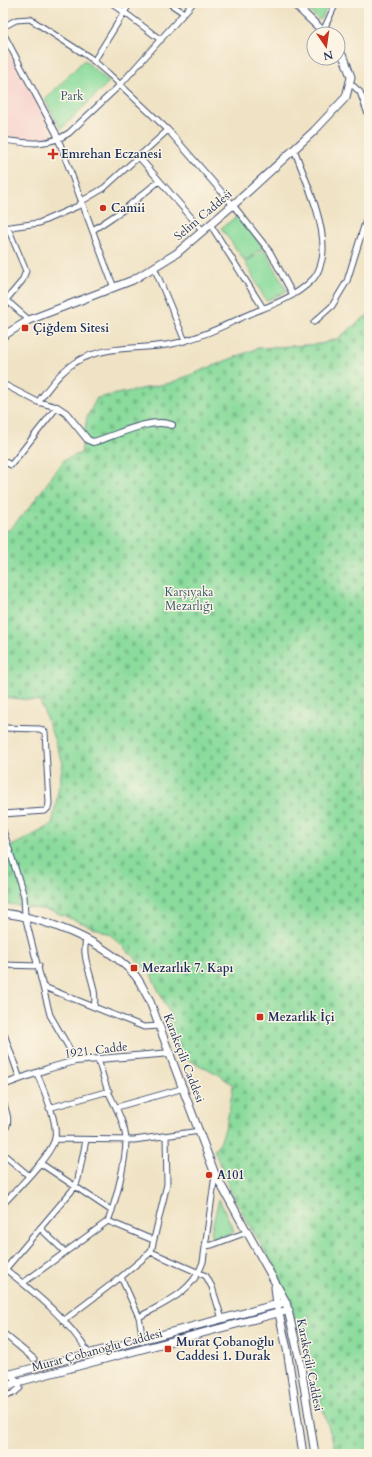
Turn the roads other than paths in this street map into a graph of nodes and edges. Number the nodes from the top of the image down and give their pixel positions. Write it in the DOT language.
graph roads {
  1 [pos="112,3"];
  2 [pos="130,3"];
  3 [pos="169,3"];
  4 [pos="193,3"];
  5 [pos="292,3"];
  6 [pos="336,3"];
  7 [pos="125,11"];
  8 [pos="184,14"];
  9 [pos="317,26"];
  10 [pos="326,26"];
  11 [pos="3,27"];
  12 [pos="3,33"];
  13 [pos="161,40"];
  14 [pos="94,61"];
  15 [pos="346,62"];
  16 [pos="120,84"];
  17 [pos="351,84"];
  18 [pos="369,117"];
  19 [pos="168,130"];
  20 [pos="59,139"];
  21 [pos="3,140"];
  22 [pos="294,149"];
  23 [pos="139,157"];
  24 [pos="159,181"];
  25 [pos="82,201"];
  26 [pos="233,205"];
  27 [pos="369,210"];
  28 [pos="210,224"];
  29 [pos="5,228"];
  30 [pos="93,230"];
  31 [pos="203,230"];
  32 [pos="154,267"];
  33 [pos="114,288"];
  34 [pos="293,295"];
  35 [pos="4,298"];
  36 [pos="264,308"];
  37 [pos="30,320"];
  38 [pos="314,322"];
  39 [pos="3,336"];
  40 [pos="185,341"];
  41 [pos="3,384"];
  42 [pos="38,402"];
  43 [pos="56,408"];
  44 [pos="172,425"];
  45 [pos="3,461"];
  46 [pos="3,728"];
  47 [pos="3,814"];
  48 [pos="3,830"];
  49 [pos="3,913"];
  50 [pos="25,916"];
  51 [pos="86,940"];
  52 [pos="3,966"];
  53 [pos="39,966"];
  54 [pos="44,987"];
  55 [pos="94,1007"];
  56 [pos="160,1026"];
  57 [pos="3,1030"];
  58 [pos="171,1053"];
  59 [pos="98,1059"];
  60 [pos="76,1060"];
  61 [pos="37,1073"];
  62 [pos="20,1079"];
  63 [pos="3,1086"];
  64 [pos="184,1088"];
  65 [pos="108,1091"];
  66 [pos="3,1101"];
  67 [pos="117,1107"];
  68 [pos="49,1108"];
  69 [pos="200,1130"];
  70 [pos="3,1132"];
  71 [pos="166,1136"];
  72 [pos="55,1139"];
  73 [pos="86,1140"];
  74 [pos="126,1140"];
  75 [pos="3,1154"];
  76 [pos="40,1163"];
  77 [pos="215,1174"];
  78 [pos="28,1176"];
  79 [pos="75,1187"];
  80 [pos="3,1204"];
  81 [pos="112,1211"];
  82 [pos="108,1221"];
  83 [pos="40,1228"];
  84 [pos="247,1232"];
  85 [pos="153,1240"];
  86 [pos="205,1246"];
  87 [pos="65,1252"];
  88 [pos="151,1252"];
  89 [pos="4,1270"];
  90 [pos="200,1272"];
  91 [pos="121,1277"];
  92 [pos="23,1283"];
  93 [pos="274,1283"];
  94 [pos="286,1302"];
  95 [pos="277,1305"];
  96 [pos="289,1310"];
  97 [pos="279,1313"];
  98 [pos="139,1317"];
  99 [pos="222,1319"];
  100 [pos="63,1321"];
  101 [pos="3,1333"];
  102 [pos="143,1340"];
  103 [pos="89,1354"];
  104 [pos="34,1359"];
  105 [pos="3,1368"];
  106 [pos="7,1375"];
  107 [pos="19,1382"];
  108 [pos="3,1386"];
  109 [pos="3,1397"];
  110 [pos="303,1454"];
  111 [pos="315,1454"];
  1 -- 7 [label="street"];
  2 -- 7 [label="street"];
  3 -- 8 [label="street"];
  4 -- 8 [label="street"];
  5 -- 9 [label="main road"];
  6 -- 10 [label="street"];
  7 -- 13 [label="street"];
  7 -- 14 [label="street"];
  8 -- 13 [label="street"];
  11 -- 14 [label="street"];
  12 -- 20 [label="street"];
  13 -- 16 [label="street"];
  14 -- 16 [label="street"];
  15 -- 17 [label="main road"];
  16 -- 19 [label="street"];
  16 -- 20 [label="street"];
  17 -- 18 [label="street"];
  17 -- 22 [label="main road, Selim Caddesi"];
  19 -- 23 [label="street"];
  19 -- 26 [label="street"];
  20 -- 21 [label="street"];
  20 -- 25 [label="street"];
  22 -- 26 [label="main road, Selim Caddesi"];
  22 -- 34 [label="street"];
  23 -- 24 [label="street"];
  23 -- 25 [label="street"];
  24 -- 30 [label="street"];
  24 -- 31 [label="street"];
  25 -- 29 [label="street"];
  25 -- 30 [label="street"];
  26 -- 28 [label="main road, Selim Caddesi"];
  26 -- 34 [label="street"];
  27 -- 38 [label="street"];
  28 -- 31 [label="main road, Selim Caddesi"];
  28 -- 36 [label="street"];
  29 -- 35 [label="street"];
  30 -- 33 [label="street"];
  31 -- 32 [label="main road, Selim Caddesi"];
  32 -- 33 [label="main road, Selim Caddesi"];
  32 -- 40 [label="street"];
  33 -- 37 [label="main road, Selim Caddesi"];
  34 -- 36 [label="street"];
  35 -- 37 [label="street"];
  36 -- 40 [label="street"];
  37 -- 39 [label="main road, Selim Caddesi"];
  40 -- 42 [label="street"];
  41 -- 42 [label="street"];
  42 -- 43 [label="street"];
  43 -- 44 [label="street"];
  43 -- 45 [label="street"];
  46 -- 47 [label="street"];
  48 -- 50 [label="street"];
  49 -- 50 [label="main road, Karakeçili Caddesi"];
  50 -- 51 [label="main road, Karakeçili Caddesi"];
  50 -- 53 [label="street"];
  51 -- 55 [label="street"];
  51 -- 56 [label="main road, Karakeçili Caddesi"];
  52 -- 53 [label="street"];
  53 -- 54 [label="street"];
  54 -- 55 [label="street"];
  54 -- 60 [label="street"];
  55 -- 56 [label="street"];
  56 -- 58 [label="main road, Karakeçili Caddesi"];
  57 -- 62 [label="street"];
  58 -- 59 [label="street, 1921. Cadde"];
  58 -- 64 [label="main road, Karakeçili Caddesi"];
  59 -- 60 [label="street, 1921. Cadde"];
  59 -- 65 [label="street"];
  60 -- 61 [label="street, 1921. Cadde"];
  61 -- 62 [label="street, 1921. Cadde"];
  61 -- 68 [label="street"];
  62 -- 63 [label="street, 1921. Cadde"];
  64 -- 67 [label="street"];
  64 -- 69 [label="main road, Karakeçili Caddesi"];
  65 -- 67 [label="street"];
  65 -- 68 [label="street"];
  66 -- 70 [label="street"];
  67 -- 74 [label="street"];
  68 -- 72 [label="street"];
  69 -- 71 [label="street"];
  69 -- 77 [label="main road, Karakeçili Caddesi"];
  71 -- 74 [label="street"];
  71 -- 85 [label="street"];
  72 -- 73 [label="street"];
  72 -- 76 [label="street"];
  73 -- 74 [label="street"];
  73 -- 79 [label="street"];
  74 -- 81 [label="street"];
  75 -- 78 [label="street"];
  76 -- 78 [label="street"];
  76 -- 79 [label="street"];
  77 -- 84 [label="main road, Karakeçili Caddesi"];
  77 -- 86 [label="street"];
  78 -- 80 [label="street"];
  79 -- 81 [label="street"];
  79 -- 83 [label="street"];
  81 -- 82 [label="street"];
  82 -- 85 [label="street"];
  82 -- 87 [label="street"];
  83 -- 87 [label="street"];
  83 -- 89 [label="street"];
  84 -- 86 [label="street"];
  84 -- 93 [label="main road, Karakeçili Caddesi"];
  85 -- 88 [label="street"];
  86 -- 90 [label="street"];
  87 -- 92 [label="street"];
  88 -- 90 [label="street"];
  88 -- 91 [label="street"];
  89 -- 92 [label="street"];
  90 -- 98 [label="street"];
  90 -- 99 [label="street"];
  91 -- 98 [label="street"];
  91 -- 100 [label="street"];
  92 -- 100 [label="street"];
  93 -- 94 [label="main road, Karakeçili Caddesi"];
  93 -- 95 [label="main road, Karakeçili Caddesi"];
  94 -- 95 [label="main road, Murat Çobanoğlu Caddesi"];
  94 -- 96 [label="main road, Karakeçili Caddesi"];
  95 -- 97 [label="main road, Karakeçili Caddesi"];
  95 -- 99 [label="main road, Murat Çobanoğlu Caddesi"];
  96 -- 97 [label="main road, Murat Çobanoğlu Caddesi"];
  96 -- 111 [label="main road, Karakeçili Caddesi"];
  97 -- 107 [label="main road, Murat Çobanoğlu Caddesi"];
  97 -- 110 [label="main road, Karakeçili Caddesi"];
  98 -- 102 [label="street"];
  99 -- 102 [label="main road, Murat Çobanoğlu Caddesi"];
  100 -- 103 [label="street"];
  101 -- 104 [label="street"];
  102 -- 103 [label="main road, Murat Çobanoğlu Caddesi"];
  103 -- 106 [label="main road, Murat Çobanoğlu Caddesi"];
  105 -- 106 [label="street"];
  106 -- 107 [label="street"];
  107 -- 108 [label="main road, Murat Çobanoğlu Caddesi"];
  107 -- 109 [label="street"];
}
